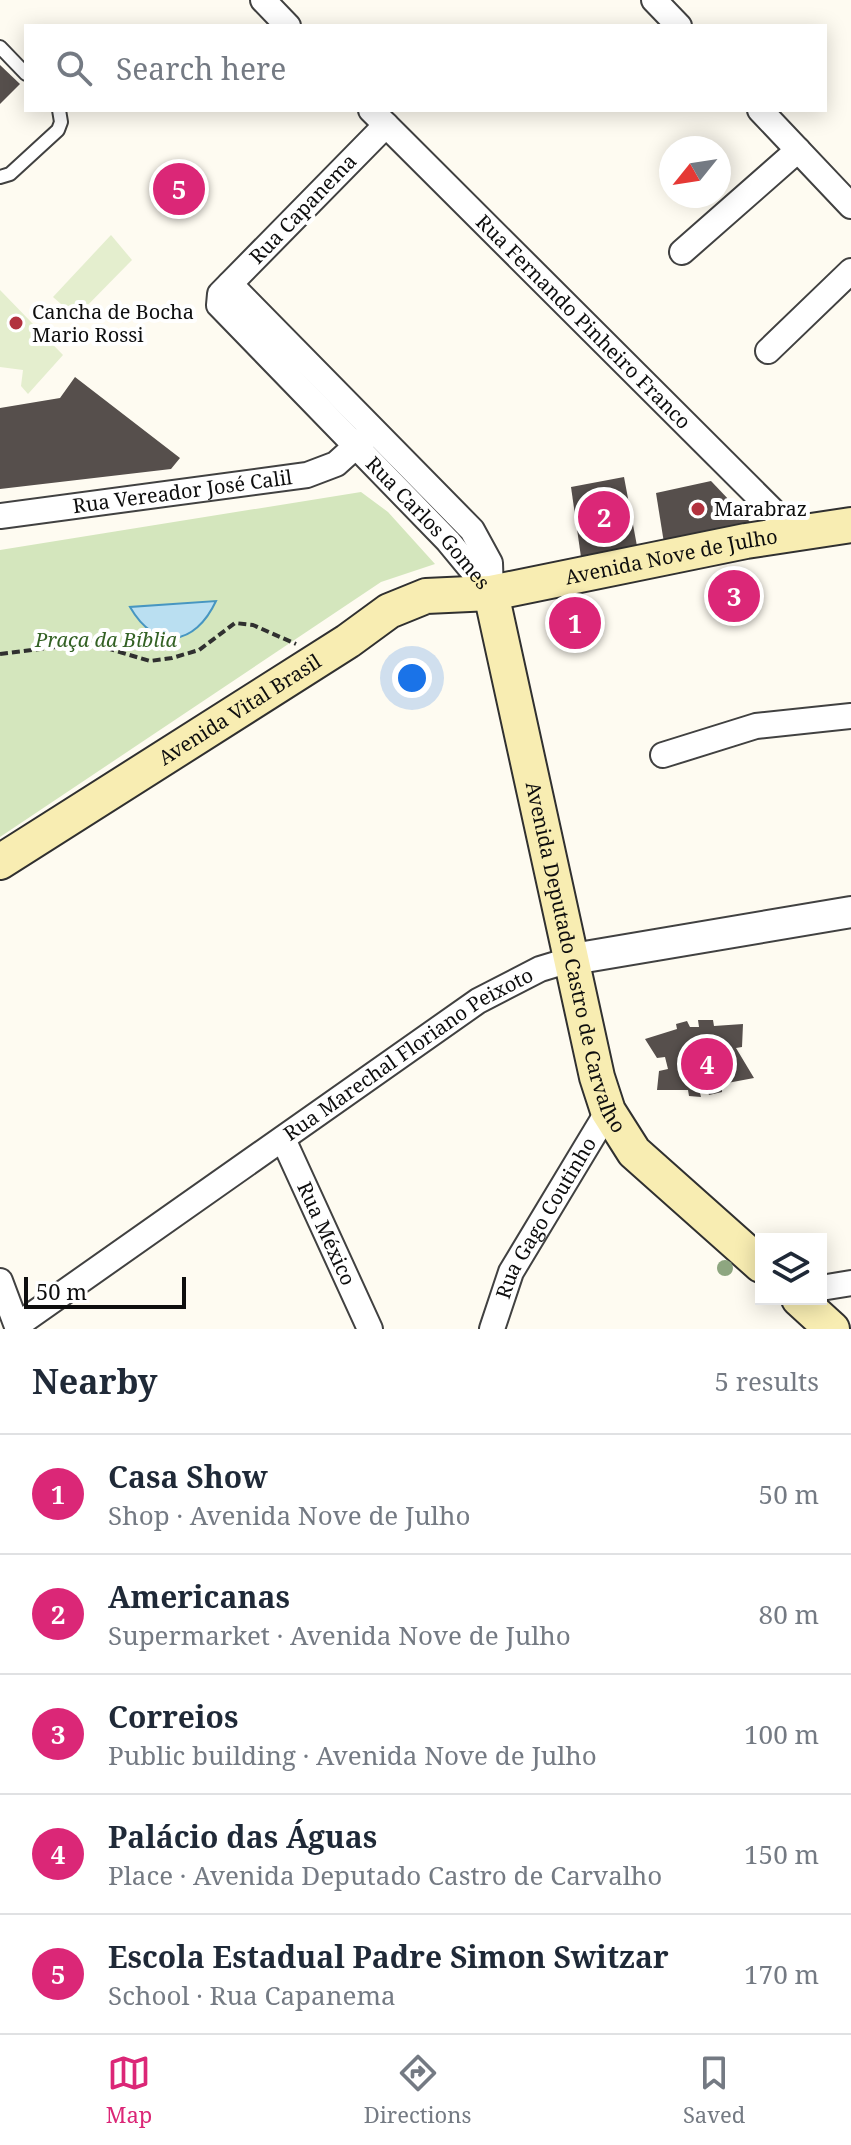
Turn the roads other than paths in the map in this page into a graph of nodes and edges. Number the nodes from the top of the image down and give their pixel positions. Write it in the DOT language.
graph roads {
  1 [pos="263,0"];
  2 [pos="654,0"];
  3 [pos="286,24"];
  4 [pos="677,24"];
  5 [pos="0,47"];
  6 [pos="24,72"];
  7 [pos="59,112"];
  8 [pos="762,112"];
  9 [pos="379,117"];
  10 [pos="798,150"];
  11 [pos="0,177"];
  12 [pos="851,206"];
  13 [pos="682,252"];
  14 [pos="851,271"];
  15 [pos="225,289"];
  16 [pos="768,351"];
  17 [pos="365,438"];
  18 [pos="0,516"];
  19 [pos="851,525"];
  20 [pos="795,533"];
  21 [pos="491,593"];
  22 [pos="851,716"];
  23 [pos="663,755"];
  24 [pos="0,862"];
  25 [pos="851,912"];
  26 [pos="573,959"];
  27 [pos="608,1111"];
  28 [pos="283,1139"];
  29 [pos="755,1260"];
  30 [pos="0,1281"];
  31 [pos="851,1283"];
  32 [pos="827,1287"];
  33 [pos="806,1305"];
  34 [pos="19,1326"];
  35 [pos="370,1329"];
  36 [pos="492,1329"];
  37 [pos="832,1329"];
  1 -- 3 [label="street"];
  2 -- 4 [label="street"];
  5 -- 6 [label="lane"];
  7 -- 11 [label="lane"];
  8 -- 10 [label="street"];
  9 -- 15 [label="street, Rua Capanema"];
  9 -- 20 [label="street, Rua Fernando Pinheiro Franco"];
  10 -- 12 [label="street"];
  10 -- 13 [label="street"];
  14 -- 16 [label="street"];
  15 -- 17 [label="street, Rua Carlos Gomes"];
  17 -- 18 [label="street, Rua Vereador José Calil"];
  17 -- 21 [label="street, Rua Carlos Gomes"];
  19 -- 20 [label="main road, Avenida Nove de Julho"];
  20 -- 21 [label="main road, Avenida Nove de Julho"];
  21 -- 24 [label="main road, Avenida Vital Brasil"];
  21 -- 26 [label="main road, Avenida Deputado Castro de Carvalho"];
  22 -- 23 [label="street"];
  25 -- 26 [label="street, Rua Marechal Floriano Peixoto"];
  26 -- 27 [label="main road, Avenida Deputado Castro de Carvalho"];
  26 -- 28 [label="street, Rua Marechal Floriano Peixoto"];
  27 -- 29 [label="main road, Avenida Deputado Castro de Carvalho"];
  27 -- 36 [label="street, Rua Gago Coutinho"];
  28 -- 34 [label="street, Rua Marechal Floriano Peixoto"];
  28 -- 35 [label="street, Rua México"];
  30 -- 34 [label="street"];
  31 -- 32 [label="street"];
  33 -- 37 [label="main road"];
}
